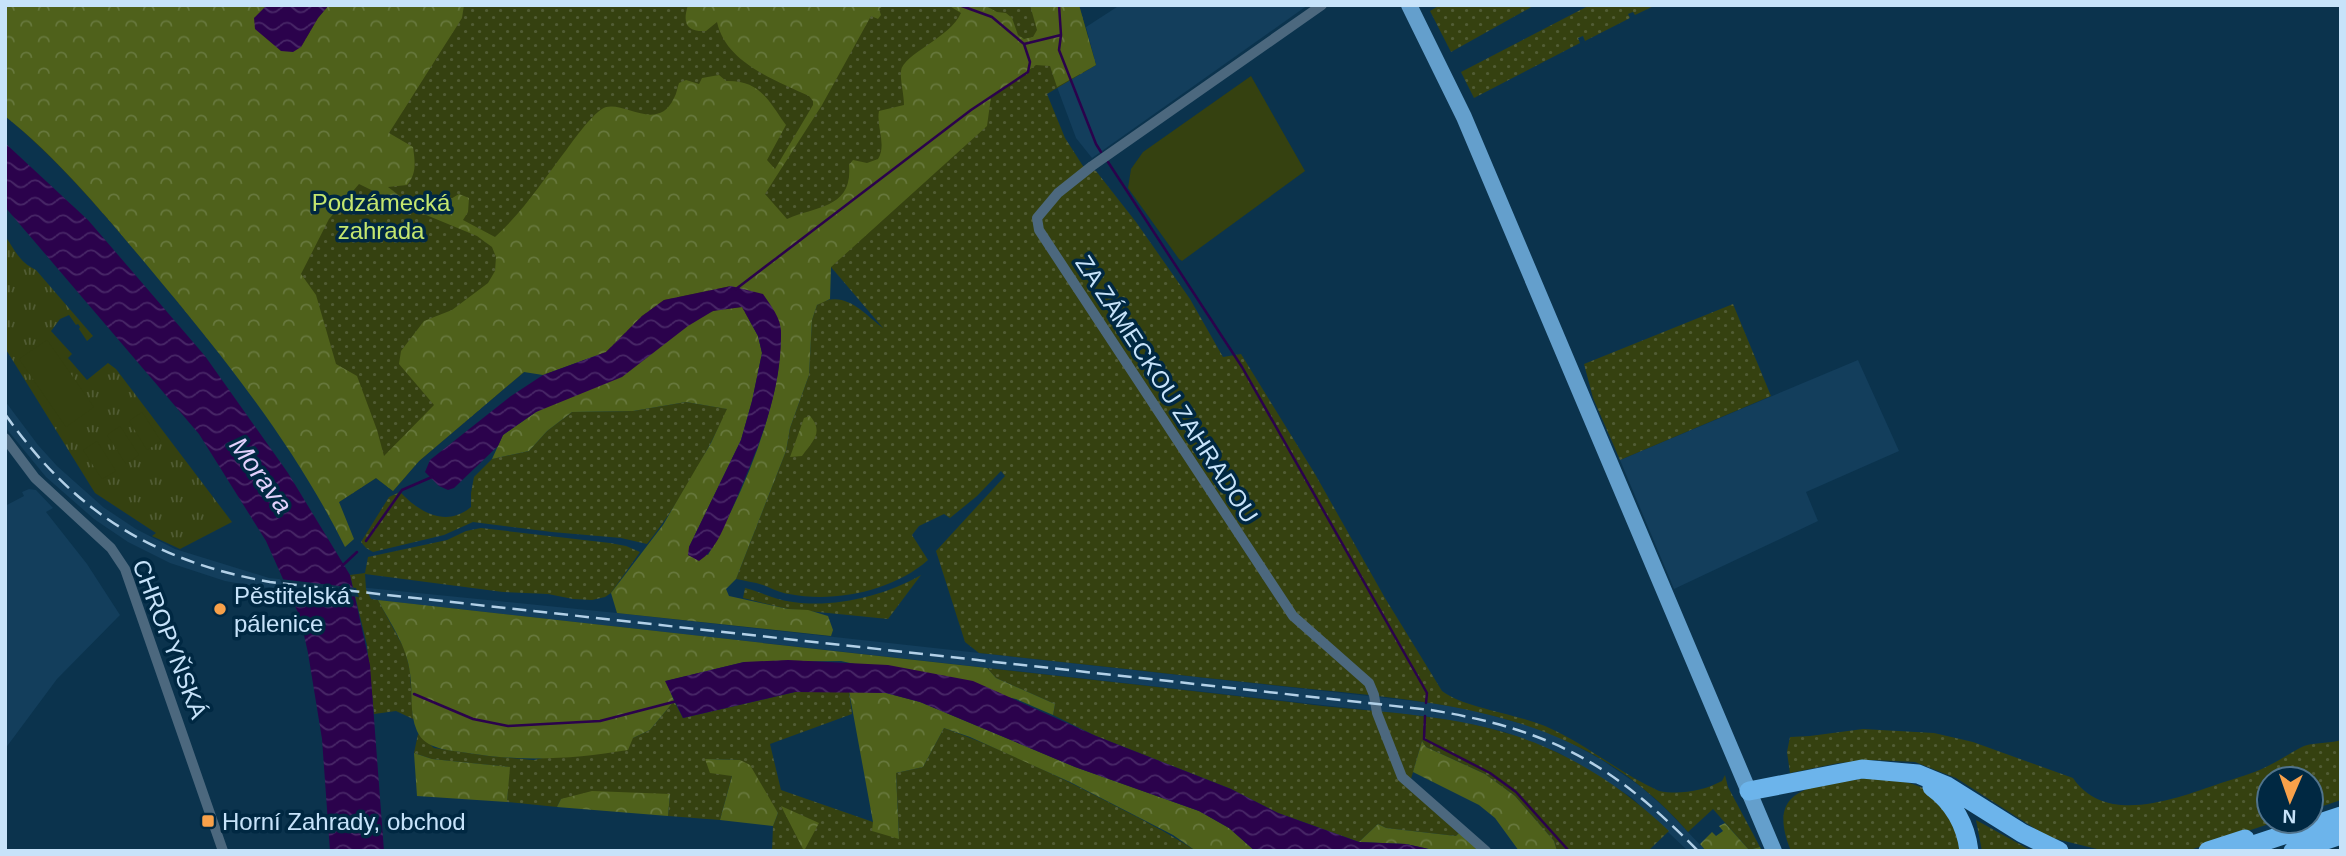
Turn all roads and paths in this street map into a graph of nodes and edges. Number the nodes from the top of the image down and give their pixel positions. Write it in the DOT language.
graph roads {
  1 [pos="1322,5"];
  2 [pos="1413,12"];
  3 [pos="5,438"];
  4 [pos="1893,770"];
  5 [pos="1749,791"];
  6 [pos="2341,816"];
  7 [pos="2257,835"];
  8 [pos="2341,835"];
  9 [pos="2341,844"];
  10 [pos="223,851"];
  11 [pos="1486,851"];
  12 [pos="1774,851"];
  13 [pos="1969,851"];
  14 [pos="2059,851"];
  15 [pos="2208,851"];
  16 [pos="2235,851"];
  17 [pos="2293,851"];
  18 [pos="2320,851"];
  1 -- 11 [label="street, ZA ZÁMECKOU ZAHRADOU"];
  2 -- 5 [label="main road"];
  3 -- 10 [label="street, CHROPYŇSKÁ"];
  4 -- 5 [label="highway"];
  4 -- 13 [label="highway"];
  4 -- 14 [label="highway"];
  5 -- 12 [label="main road"];
  6 -- 16 [label="highway"];
  7 -- 15 [label="highway"];
  8 -- 17 [label="highway"];
  9 -- 18 [label="highway"];
}
